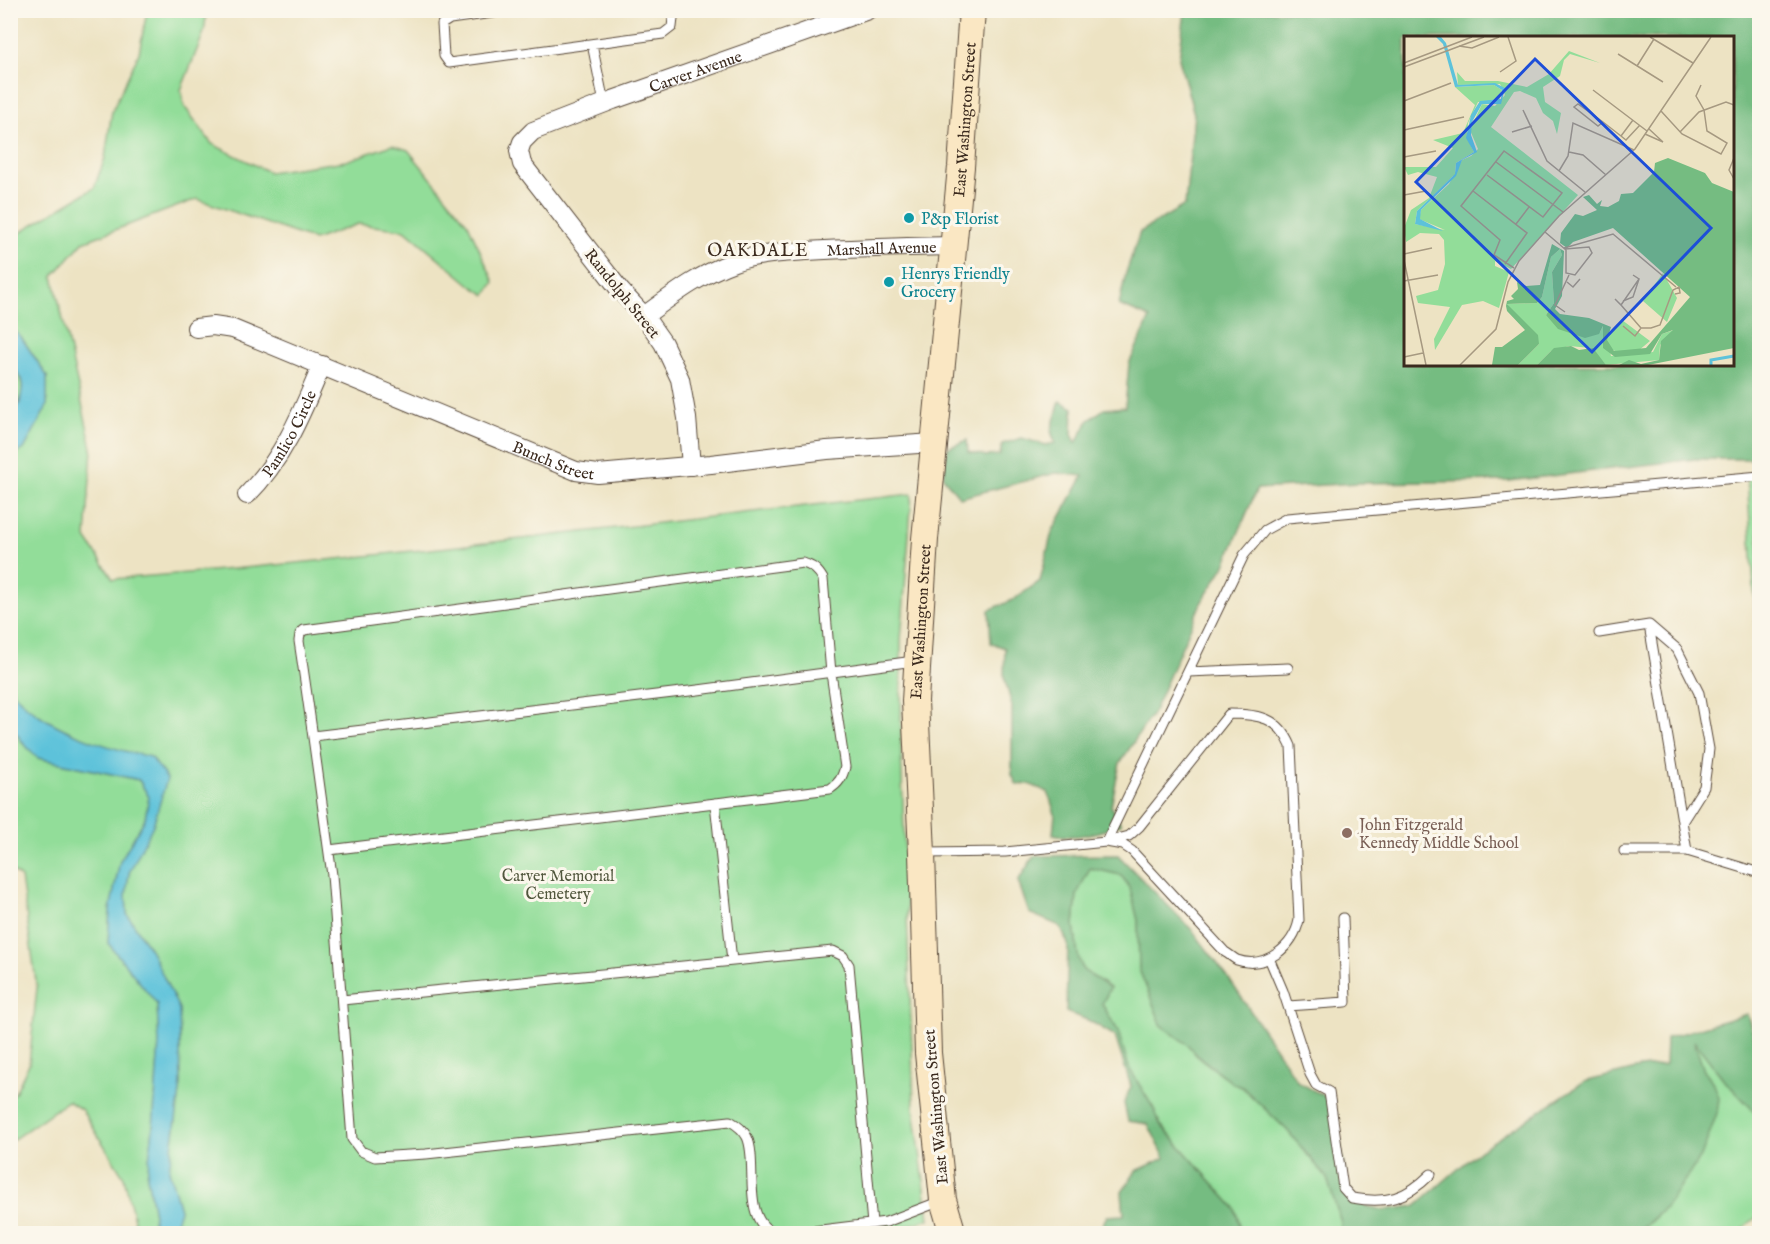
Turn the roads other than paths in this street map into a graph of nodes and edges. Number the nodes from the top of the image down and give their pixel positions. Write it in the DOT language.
graph roads {
  1 [pos="514,10"];
  2 [pos="674,10"];
  3 [pos="868,10"];
  4 [pos="972,10"];
  5 [pos="592,44"];
  6 [pos="603,103"];
  7 [pos="525,138"];
  8 [pos="953,246"];
  9 [pos="644,316"];
  10 [pos="196,328"];
  11 [pos="322,365"];
  12 [pos="934,443"];
  13 [pos="691,466"];
  14 [pos="1760,476"];
  15 [pos="247,495"];
  16 [pos="1649,625"];
  17 [pos="1599,633"];
  18 [pos="917,660"];
  19 [pos="1288,668"];
  20 [pos="1188,672"];
  21 [pos="831,673"];
  22 [pos="313,736"];
  23 [pos="715,803"];
  24 [pos="1682,822"];
  25 [pos="1106,842"];
  26 [pos="329,850"];
  27 [pos="1624,851"];
  28 [pos="1687,851"];
  29 [pos="922,853"];
  30 [pos="1760,873"];
  31 [pos="1343,918"];
  32 [pos="1269,958"];
  33 [pos="732,961"];
  34 [pos="342,1000"];
  35 [pos="1288,1006"];
  36 [pos="1431,1174"];
  37 [pos="943,1200"];
  38 [pos="872,1224"];
  39 [pos="778,1233"];
  40 [pos="789,1233"];
  41 [pos="953,1233"];
  1 -- 5 [label="lane"];
  2 -- 5 [label="lane"];
  3 -- 6 [label="street, Carver Avenue"];
  4 -- 8 [label="main road, East Washington Street"];
  5 -- 6 [label="lane"];
  6 -- 7 [label="street, Carver Avenue"];
  7 -- 9 [label="street, Randolph Street"];
  8 -- 9 [label="street, Marshall Avenue"];
  8 -- 12 [label="main road, East Washington Street"];
  9 -- 13 [label="street, Randolph Street"];
  10 -- 11 [label="street, Bunch Street"];
  11 -- 13 [label="street, Bunch Street"];
  11 -- 15 [label="street, Pamlico Circle"];
  12 -- 13 [label="street, Bunch Street"];
  12 -- 18 [label="main road, East Washington Street"];
  14 -- 20 [label="lane"];
  16 -- 17 [label="lane"];
  16 -- 24 [label="lane"];
  16 -- 24 [label="lane"];
  18 -- 21 [label="lane"];
  18 -- 29 [label="main road, East Washington Street"];
  19 -- 20 [label="lane"];
  20 -- 25 [label="lane"];
  21 -- 22 [label="lane"];
  21 -- 22 [label="lane"];
  21 -- 23 [label="lane"];
  22 -- 26 [label="lane"];
  23 -- 26 [label="lane"];
  23 -- 33 [label="lane"];
  24 -- 28 [label="lane"];
  25 -- 29 [label="lane"];
  25 -- 32 [label="lane"];
  25 -- 32 [label="lane"];
  26 -- 34 [label="lane"];
  27 -- 28 [label="lane"];
  28 -- 30 [label="lane"];
  29 -- 37 [label="main road, East Washington Street"];
  31 -- 35 [label="lane"];
  32 -- 35 [label="lane"];
  33 -- 34 [label="lane"];
  33 -- 38 [label="lane"];
  34 -- 39 [label="lane"];
  35 -- 36 [label="lane"];
  37 -- 38 [label="lane"];
  37 -- 41 [label="main road, East Washington Street"];
  38 -- 40 [label="lane"];
}
